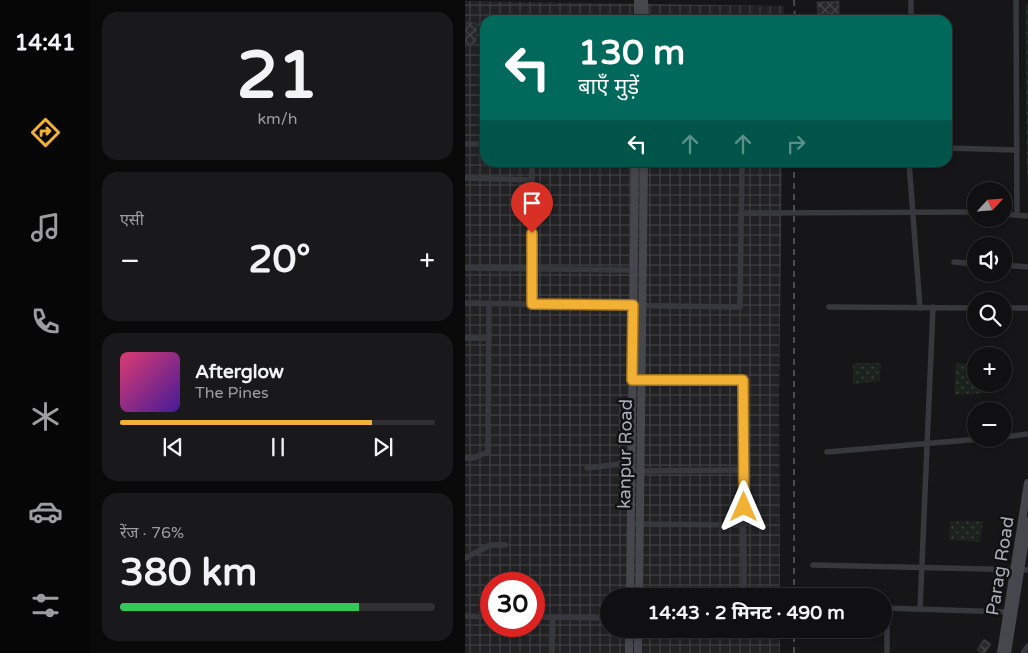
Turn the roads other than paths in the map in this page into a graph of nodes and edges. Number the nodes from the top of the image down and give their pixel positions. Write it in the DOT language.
graph roads {
  1 [pos="638,0"];
  2 [pos="644,0"];
  3 [pos="911,0"];
  4 [pos="1016,0"];
  5 [pos="638,15"];
  6 [pos="645,15"];
  7 [pos="911,15"];
  8 [pos="465,144"];
  9 [pos="480,144"];
  10 [pos="952,148"];
  11 [pos="1017,150"];
  12 [pos="532,167"];
  13 [pos="635,167"];
  14 [pos="644,167"];
  15 [pos="742,167"];
  16 [pos="909,167"];
  17 [pos="465,178"];
  18 [pos="532,180"];
  19 [pos="912,212"];
  20 [pos="967,212"];
  21 [pos="741,213"];
  22 [pos="1013,215"];
  23 [pos="1017,215"];
  24 [pos="1028,216"];
  25 [pos="954,262"];
  26 [pos="967,263"];
  27 [pos="1012,266"];
  28 [pos="1028,267"];
  29 [pos="465,268"];
  30 [pos="532,269"];
  31 [pos="633,270"];
  32 [pos="465,303"];
  33 [pos="489,303"];
  34 [pos="532,304"];
  35 [pos="633,305"];
  36 [pos="642,305"];
  37 [pos="829,307"];
  38 [pos="920,308"];
  39 [pos="933,308"];
  40 [pos="967,308"];
  41 [pos="1012,308"];
  42 [pos="1028,308"];
  43 [pos="465,338"];
  44 [pos="489,338"];
  45 [pos="632,380"];
  46 [pos="641,380"];
  47 [pos="1028,434"];
  48 [pos="1012,436"];
  49 [pos="967,440"];
  50 [pos="927,443"];
  51 [pos="827,452"];
  52 [pos="465,458"];
  53 [pos="587,468"];
  54 [pos="743,470"];
  55 [pos="631,471"];
  56 [pos="640,471"];
  57 [pos="1028,483"];
  58 [pos="1028,521"];
  59 [pos="631,524"];
  60 [pos="639,524"];
  61 [pos="744,526"];
  62 [pos="505,545"];
  63 [pos="465,558"];
  64 [pos="813,565"];
  65 [pos="922,568"];
  66 [pos="1021,570"];
  67 [pos="630,588"];
  68 [pos="639,588"];
  69 [pos="744,588"];
  70 [pos="892,608"];
  71 [pos="920,609"];
  72 [pos="1007,612"];
  73 [pos="465,616"];
  74 [pos="480,617"];
  75 [pos="545,617"];
  76 [pos="553,617"];
  77 [pos="600,618"];
  78 [pos="629,638"];
  79 [pos="638,638"];
  80 [pos="886,638"];
  81 [pos="1028,646"];
  82 [pos="552,653"];
  83 [pos="629,653"];
  84 [pos="638,653"];
  85 [pos="887,653"];
  86 [pos="1001,653"];
  87 [pos="1007,653"];
  88 [pos="1023,653"];
  1 -- 5 [label="street"];
  2 -- 6 [label="street"];
  3 -- 7 [label="street"];
  4 -- 11 [label="street"];
  8 -- 9 [label="street"];
  10 -- 11 [label="street"];
  11 -- 23 [label="street"];
  12 -- 18 [label="street"];
  13 -- 31 [label="street"];
  14 -- 36 [label="street, kanpur Road"];
  15 -- 21 [label="street"];
  16 -- 19 [label="street"];
  17 -- 18 [label="street"];
  18 -- 30 [label="street"];
  19 -- 20 [label="street"];
  19 -- 21 [label="street"];
  19 -- 38 [label="street"];
  21 -- 36 [label="street"];
  22 -- 23 [label="street"];
  23 -- 24 [label="street"];
  25 -- 26 [label="street"];
  27 -- 28 [label="street"];
  29 -- 30 [label="street"];
  30 -- 31 [label="street"];
  30 -- 34 [label="street"];
  31 -- 35 [label="street"];
  32 -- 33 [label="street"];
  33 -- 34 [label="street"];
  33 -- 44 [label="street"];
  34 -- 35 [label="street"];
  35 -- 36 [label="street"];
  35 -- 45 [label="street"];
  36 -- 46 [label="street, kanpur Road"];
  37 -- 38 [label="street"];
  38 -- 39 [label="street"];
  39 -- 40 [label="street"];
  39 -- 50 [label="street"];
  41 -- 42 [label="street"];
  43 -- 44 [label="street"];
  44 -- 52 [label="street"];
  45 -- 46 [label="street"];
  45 -- 55 [label="street"];
  46 -- 54 [label="street"];
  46 -- 56 [label="street, kanpur Road"];
  47 -- 48 [label="street"];
  49 -- 50 [label="street"];
  50 -- 51 [label="street"];
  50 -- 65 [label="street"];
  53 -- 55 [label="street"];
  54 -- 56 [label="street"];
  54 -- 61 [label="street"];
  55 -- 56 [label="street"];
  55 -- 59 [label="street"];
  56 -- 60 [label="street, kanpur Road"];
  57 -- 66 [label="street, Parag Road"];
  58 -- 66 [label="street, Parag Road"];
  59 -- 60 [label="street"];
  59 -- 67 [label="street"];
  60 -- 61 [label="street"];
  60 -- 68 [label="street, kanpur Road"];
  61 -- 69 [label="street"];
  62 -- 63 [label="street"];
  64 -- 65 [label="street"];
  65 -- 66 [label="street"];
  65 -- 71 [label="street"];
  66 -- 72 [label="street, Parag Road"];
  66 -- 87 [label="street, Parag Road"];
  70 -- 71 [label="street"];
  71 -- 72 [label="street"];
  72 -- 86 [label="street, Parag Road"];
  73 -- 74 [label="street"];
  75 -- 76 [label="street"];
  76 -- 77 [label="street"];
  76 -- 82 [label="street"];
  78 -- 83 [label="street"];
  79 -- 84 [label="street"];
  80 -- 85 [label="street"];
  81 -- 88 [label="street"];
}
